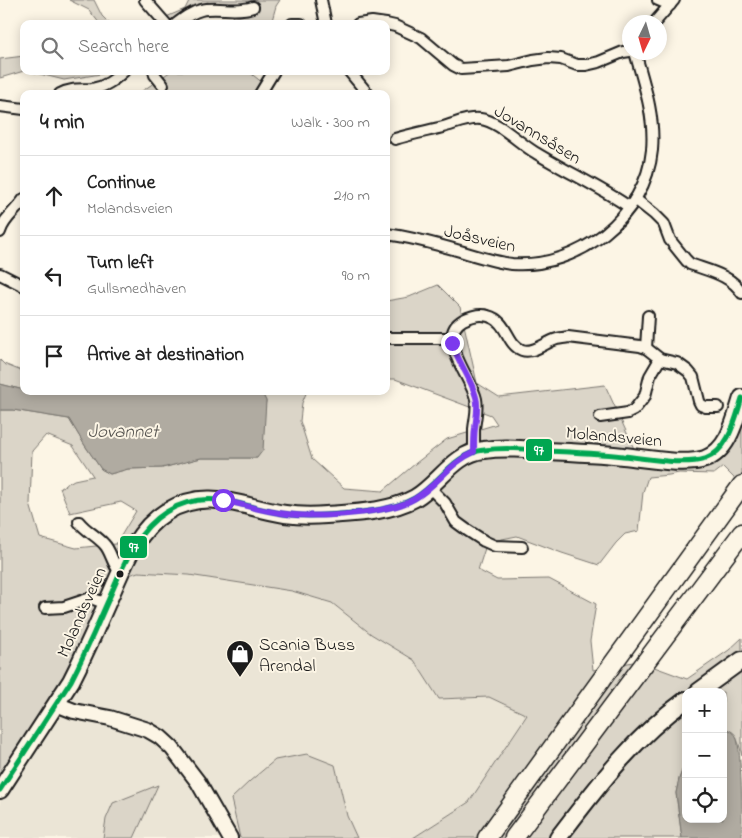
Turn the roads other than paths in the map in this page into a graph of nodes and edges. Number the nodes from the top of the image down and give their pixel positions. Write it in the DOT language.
graph roads {
  1 [pos="145,0"];
  2 [pos="321,0"];
  3 [pos="658,0"];
  4 [pos="672,2"];
  5 [pos="253,7"];
  6 [pos="661,15"];
  7 [pos="162,20"];
  8 [pos="182,20"];
  9 [pos="325,20"];
  10 [pos="390,25"];
  11 [pos="622,52"];
  12 [pos="637,60"];
  13 [pos="119,75"];
  14 [pos="155,75"];
  15 [pos="272,75"];
  16 [pos="351,75"];
  17 [pos="163,85"];
  18 [pos="70,90"];
  19 [pos="262,90"];
  20 [pos="365,90"];
  21 [pos="0,106"];
  22 [pos="20,108"];
  23 [pos="395,139"];
  24 [pos="632,203"];
  25 [pos="20,204"];
  26 [pos="0,232"];
  27 [pos="390,235"];
  28 [pos="0,274"];
  29 [pos="20,284"];
  30 [pos="742,293"];
  31 [pos="648,316"];
  32 [pos="390,338"];
  33 [pos="452,338"];
  34 [pos="646,348"];
  35 [pos="660,359"];
  36 [pos="742,398"];
  37 [pos="718,407"];
  38 [pos="600,417"];
  39 [pos="474,452"];
  40 [pos="742,485"];
  41 [pos="430,488"];
  42 [pos="80,522"];
  43 [pos="742,533"];
  44 [pos="522,547"];
  45 [pos="121,572"];
  46 [pos="107,604"];
  47 [pos="45,608"];
  48 [pos="742,660"];
  49 [pos="742,668"];
  50 [pos="704,688"];
  51 [pos="713,688"];
  52 [pos="682,703"];
  53 [pos="56,704"];
  54 [pos="682,710"];
  55 [pos="0,790"];
  56 [pos="230,838"];
  57 [pos="487,838"];
  58 [pos="514,838"];
  59 [pos="558,838"];
  60 [pos="565,838"];
  1 -- 7 [label="street"];
  2 -- 9 [label="street"];
  3 -- 4 [label="street"];
  4 -- 6 [label="street"];
  5 -- 8 [label="street"];
  10 -- 11 [label="street"];
  12 -- 24 [label="street, Joåsveien"];
  13 -- 18 [label="street"];
  14 -- 17 [label="street"];
  15 -- 19 [label="street"];
  16 -- 20 [label="street"];
  21 -- 22 [label="street"];
  23 -- 24 [label="street, Jovannsåsen"];
  24 -- 27 [label="street, Joåsveien"];
  24 -- 30 [label="street"];
  25 -- 26 [label="street"];
  28 -- 29 [label="street"];
  31 -- 34 [label="street"];
  32 -- 33 [label="street"];
  33 -- 34 [label="street"];
  33 -- 39 [label="street"];
  34 -- 35 [label="street"];
  35 -- 37 [label="street"];
  35 -- 38 [label="street"];
  36 -- 39 [label="main road, Molandsveien"];
  39 -- 41 [label="main road, Molandsveien"];
  40 -- 57 [label="highway"];
  41 -- 44 [label="street"];
  41 -- 45 [label="main road, Molandsveien"];
  42 -- 45 [label="street"];
  43 -- 58 [label="highway"];
  45 -- 46 [label="main road, Molandsveien"];
  46 -- 47 [label="street"];
  46 -- 53 [label="main road, Molandsveien"];
  48 -- 50 [label="main road"];
  49 -- 51 [label="main road"];
  52 -- 59 [label="main road"];
  53 -- 55 [label="main road, Molandsveien"];
  53 -- 56 [label="street"];
  54 -- 60 [label="main road"];
}
